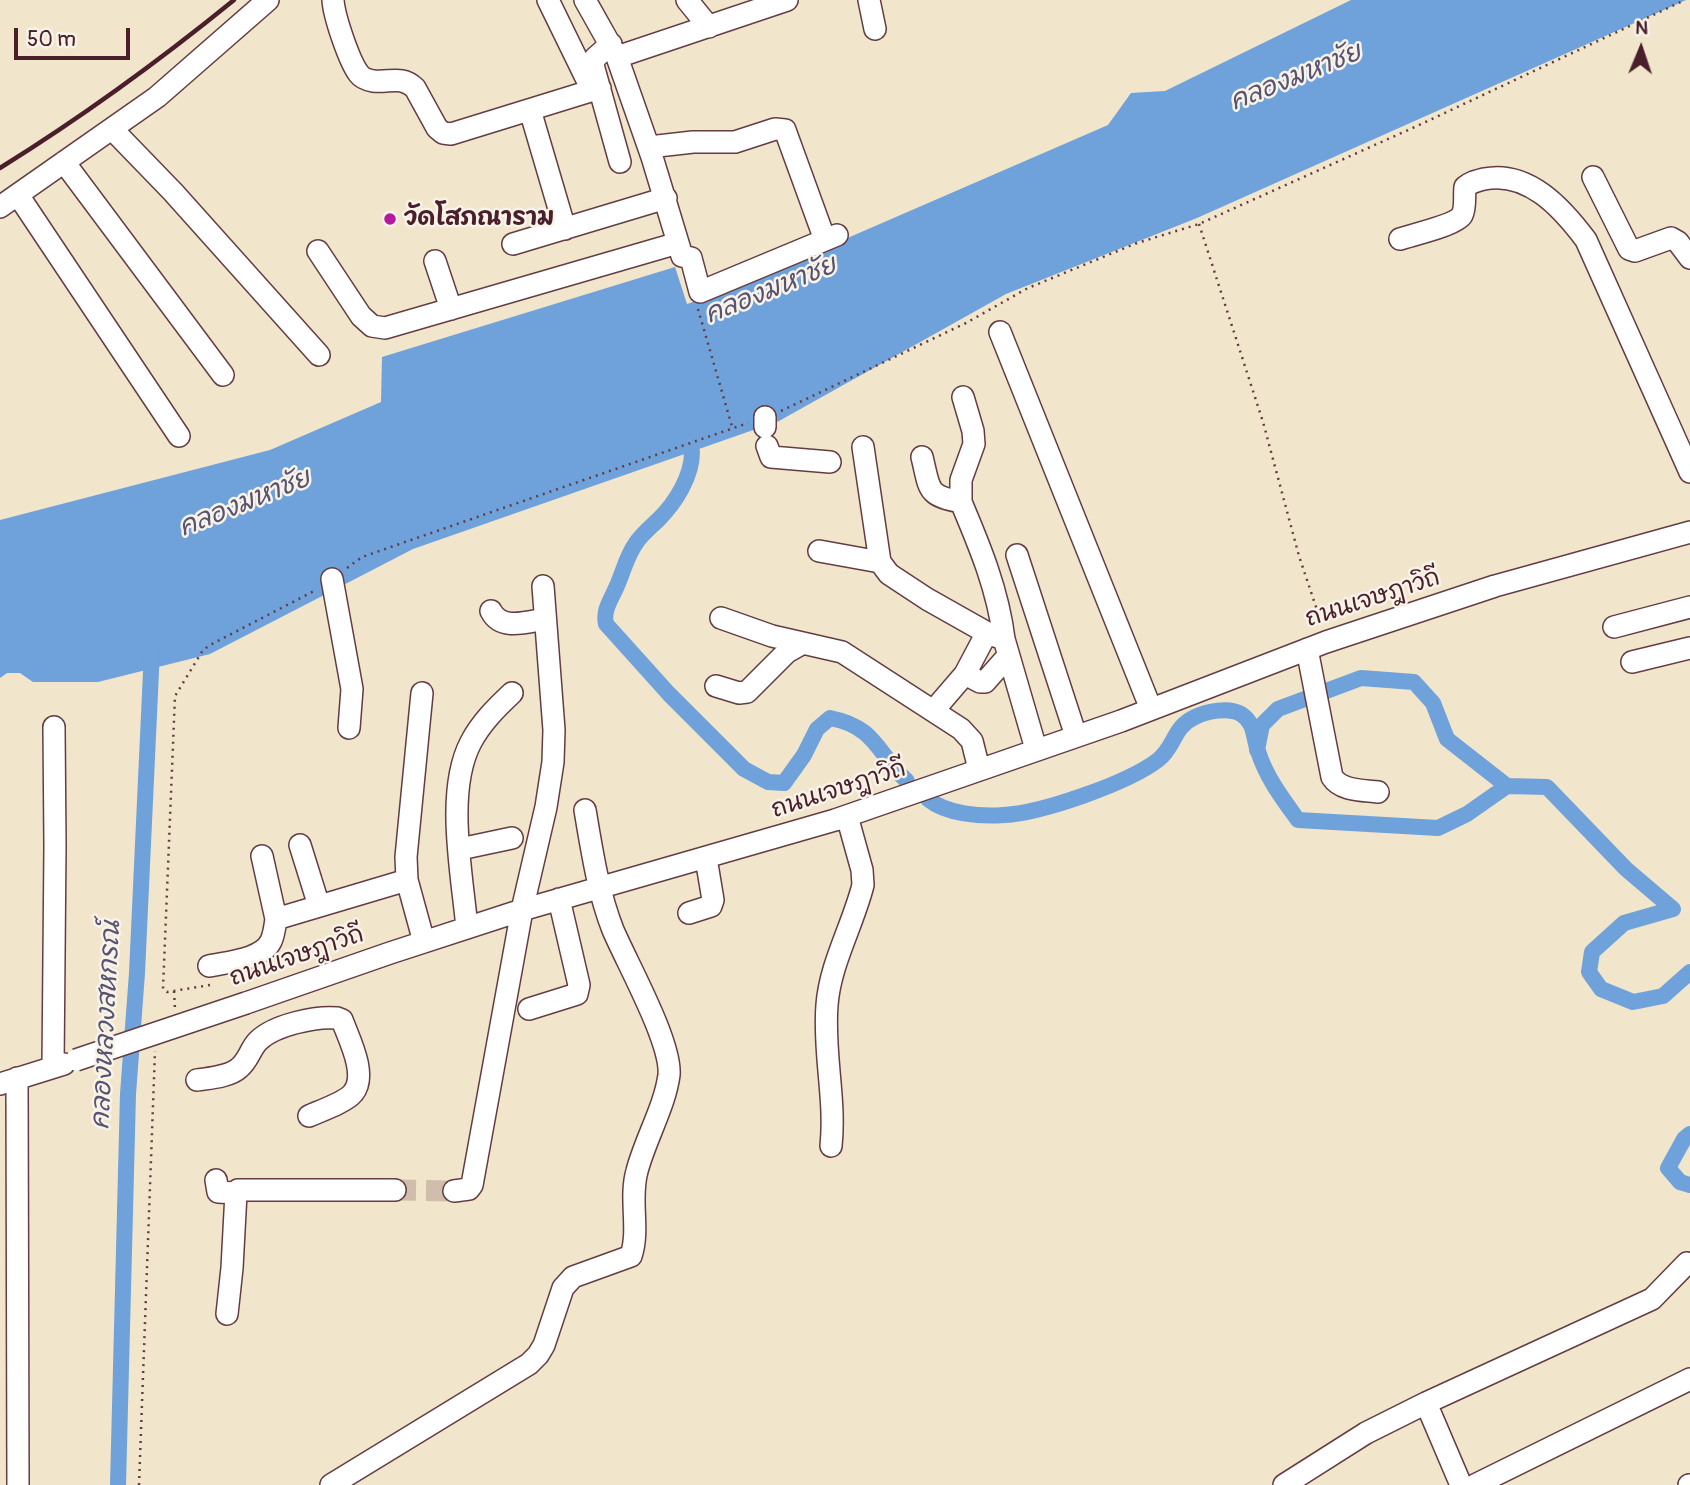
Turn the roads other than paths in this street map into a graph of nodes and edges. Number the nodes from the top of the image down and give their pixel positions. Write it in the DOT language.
graph roads {
  1 [pos="268,0"];
  2 [pos="333,0"];
  3 [pos="548,0"];
  4 [pos="585,0"];
  5 [pos="687,0"];
  6 [pos="787,0"];
  7 [pos="869,0"];
  8 [pos="709,27"];
  9 [pos="875,29"];
  10 [pos="614,50"];
  11 [pos="596,90"];
  12 [pos="530,110"];
  13 [pos="113,130"];
  14 [pos="649,147"];
  15 [pos="64,162"];
  16 [pos="620,162"];
  17 [pos="1593,177"];
  18 [pos="18,195"];
  19 [pos="666,198"];
  20 [pos="0,206"];
  21 [pos="565,229"];
  22 [pos="1399,239"];
  23 [pos="678,243"];
  24 [pos="513,244"];
  25 [pos="318,251"];
  26 [pos="1690,258"];
  27 [pos="435,261"];
  28 [pos="451,309"];
  29 [pos="1000,332"];
  30 [pos="319,355"];
  31 [pos="223,375"];
  32 [pos="963,397"];
  33 [pos="765,430"];
  34 [pos="179,436"];
  35 [pos="863,447"];
  36 [pos="922,457"];
  37 [pos="830,462"];
  38 [pos="1690,472"];
  39 [pos="961,502"];
  40 [pos="1690,533"];
  41 [pos="819,551"];
  42 [pos="1017,555"];
  43 [pos="880,562"];
  44 [pos="332,579"];
  45 [pos="542,586"];
  46 [pos="1690,607"];
  47 [pos="491,611"];
  48 [pos="721,618"];
  49 [pos="545,620"];
  50 [pos="1614,627"];
  51 [pos="803,643"];
  52 [pos="998,645"];
  53 [pos="1316,645"];
  54 [pos="1690,648"];
  55 [pos="1632,662"];
  56 [pos="965,674"];
  57 [pos="716,686"];
  58 [pos="512,693"];
  59 [pos="422,694"];
  60 [pos="1151,709"];
  61 [pos="934,710"];
  62 [pos="54,727"];
  63 [pos="349,728"];
  64 [pos="1076,736"];
  65 [pos="1036,749"];
  66 [pos="979,769"];
  67 [pos="1378,792"];
  68 [pos="585,810"];
  69 [pos="847,816"];
  70 [pos="512,838"];
  71 [pos="300,845"];
  72 [pos="460,849"];
  73 [pos="262,856"];
  74 [pos="706,858"];
  75 [pos="407,880"];
  76 [pos="599,888"];
  77 [pos="559,899"];
  78 [pos="319,906"];
  79 [pos="522,910"];
  80 [pos="688,914"];
  81 [pos="276,919"];
  82 [pos="467,928"];
  83 [pos="425,942"];
  84 [pos="209,966"];
  85 [pos="292,987"];
  86 [pos="528,1009"];
  87 [pos="301,1021"];
  88 [pos="53,1067"];
  89 [pos="197,1080"];
  90 [pos="8,1081"];
  91 [pos="309,1116"];
  92 [pos="831,1146"];
  93 [pos="216,1180"];
  94 [pos="396,1190"];
  95 [pos="454,1191"];
  96 [pos="236,1193"];
  97 [pos="1690,1265"];
  98 [pos="226,1314"];
  99 [pos="1690,1379"];
  100 [pos="1426,1403"];
  101 [pos="18,1485"];
  102 [pos="331,1485"];
  103 [pos="1284,1485"];
  104 [pos="1461,1485"];
  105 [pos="1475,1485"];
  1 -- 13 [label="street"];
  2 -- 12 [label="street"];
  3 -- 11 [label="street"];
  4 -- 10 [label="street"];
  5 -- 8 [label="street"];
  6 -- 8 [label="street"];
  7 -- 9 [label="street"];
  8 -- 10 [label="street"];
  10 -- 11 [label="street"];
  10 -- 14 [label="street"];
  11 -- 12 [label="street"];
  11 -- 16 [label="street"];
  12 -- 21 [label="street"];
  13 -- 15 [label="street"];
  13 -- 30 [label="street"];
  14 -- 19 [label="street"];
  14 -- 23 [label="street"];
  15 -- 18 [label="street"];
  15 -- 31 [label="street"];
  17 -- 26 [label="street"];
  18 -- 20 [label="street"];
  18 -- 34 [label="street"];
  19 -- 21 [label="street"];
  19 -- 23 [label="street"];
  21 -- 24 [label="street"];
  22 -- 38 [label="street"];
  23 -- 28 [label="street"];
  25 -- 28 [label="street"];
  27 -- 28 [label="street"];
  29 -- 60 [label="street"];
  32 -- 39 [label="street"];
  33 -- 37 [label="street"];
  35 -- 43 [label="street"];
  36 -- 39 [label="street"];
  39 -- 52 [label="street"];
  40 -- 53 [label="street, ถนนเจษฎาวิถี"];
  41 -- 43 [label="street"];
  42 -- 64 [label="street"];
  43 -- 52 [label="street"];
  44 -- 63 [label="street"];
  45 -- 49 [label="street"];
  46 -- 50 [label="street"];
  47 -- 49 [label="street"];
  48 -- 51 [label="street"];
  49 -- 79 [label="street"];
  51 -- 57 [label="street"];
  51 -- 61 [label="street"];
  52 -- 56 [label="street"];
  52 -- 56 [label="street"];
  52 -- 65 [label="street"];
  53 -- 60 [label="street, ถนนเจษฎาวิถี"];
  53 -- 67 [label="street"];
  54 -- 55 [label="street"];
  56 -- 61 [label="street"];
  58 -- 72 [label="street"];
  59 -- 75 [label="street"];
  60 -- 64 [label="street, ถนนเจษฎาวิถี"];
  61 -- 66 [label="street"];
  62 -- 88 [label="street"];
  64 -- 65 [label="street, ถนนเจษฎาวิถี"];
  65 -- 66 [label="street, ถนนเจษฎาวิถี"];
  66 -- 69 [label="street, ถนนเจษฎาวิถี"];
  68 -- 76 [label="street"];
  69 -- 74 [label="street, ถนนเจษฎาวิถี"];
  69 -- 92 [label="street"];
  70 -- 72 [label="street"];
  71 -- 78 [label="street"];
  72 -- 82 [label="street"];
  73 -- 81 [label="street"];
  74 -- 76 [label="street, ถนนเจษฎาวิถี"];
  74 -- 80 [label="street"];
  75 -- 78 [label="street"];
  75 -- 83 [label="street"];
  76 -- 77 [label="street, ถนนเจษฎาวิถี"];
  76 -- 102 [label="street"];
  77 -- 79 [label="street, ถนนเจษฎาวิถี"];
  77 -- 86 [label="street"];
  78 -- 81 [label="street"];
  79 -- 82 [label="street, ถนนเจษฎาวิถี"];
  79 -- 95 [label="street"];
  81 -- 84 [label="street"];
  82 -- 83 [label="street, ถนนเจษฎาวิถี"];
  83 -- 85 [label="street, ถนนเจษฎาวิถี"];
  85 -- 87 [label="street"];
  85 -- 88 [label="street, ถนนเจษฎาวิถี, bridge"];
  87 -- 89 [label="street"];
  87 -- 91 [label="street"];
  88 -- 90 [label="street, ถนนเจษฎาวิถี"];
  90 -- 101 [label="street"];
  93 -- 96 [label="street"];
  94 -- 96 [label="street"];
  96 -- 98 [label="street"];
  97 -- 100 [label="street"];
  99 -- 105 [label="street"];
  100 -- 103 [label="street"];
  100 -- 104 [label="street"];
}
